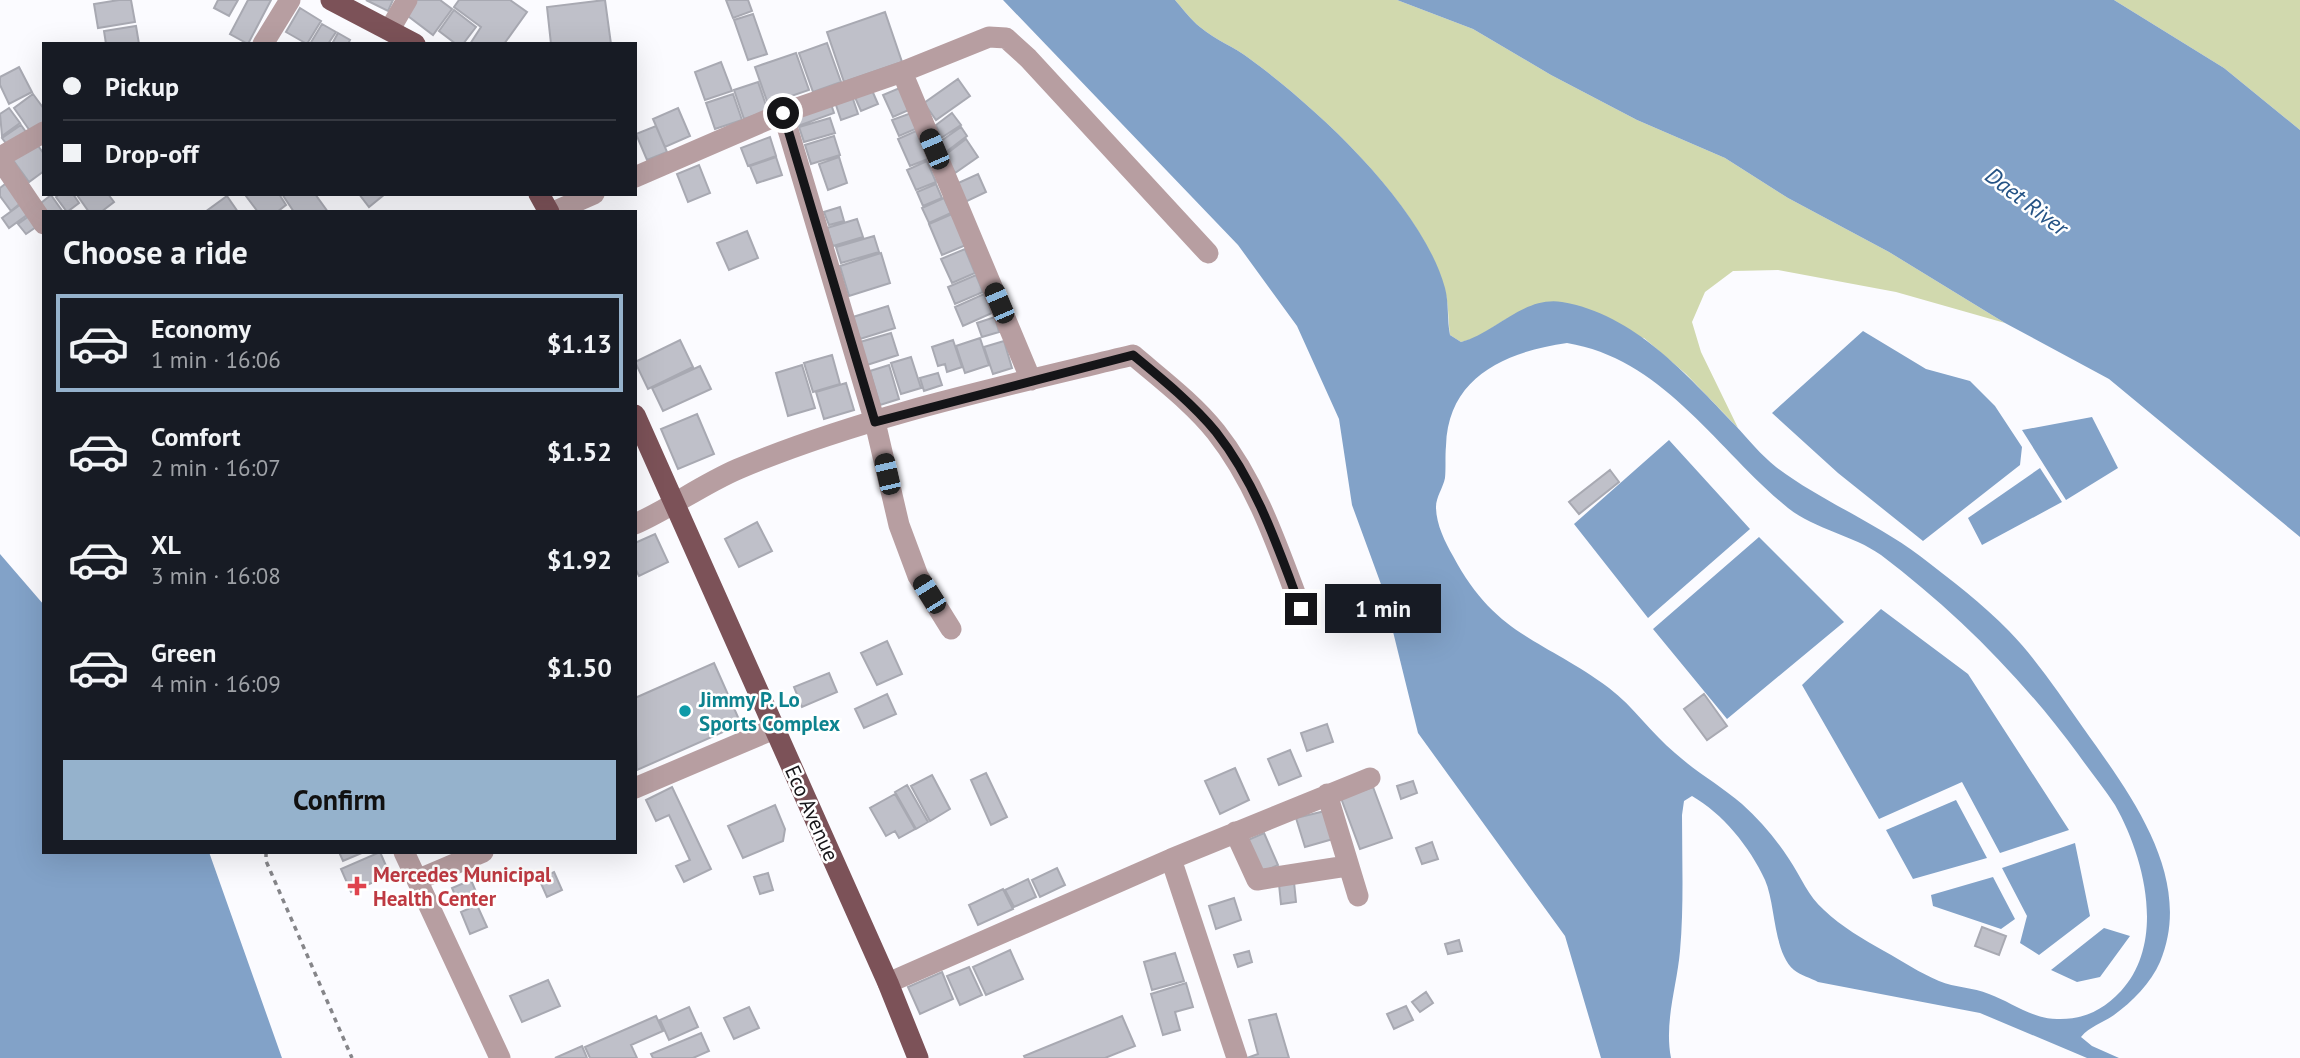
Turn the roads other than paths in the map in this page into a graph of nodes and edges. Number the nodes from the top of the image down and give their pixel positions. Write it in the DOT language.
graph roads {
  1 [pos="290,0"];
  2 [pos="331,0"];
  3 [pos="407,0"];
  4 [pos="390,29"];
  5 [pos="264,42"];
  6 [pos="412,42"];
  7 [pos="902,72"];
  8 [pos="783,113"];
  9 [pos="42,133"];
  10 [pos="0,158"];
  11 [pos="637,176"];
  12 [pos="589,196"];
  13 [pos="556,210"];
  14 [pos="42,221"];
  15 [pos="1208,253"];
  16 [pos="1031,380"];
  17 [pos="637,420"];
  18 [pos="875,422"];
  19 [pos="674,506"];
  20 [pos="637,523"];
  21 [pos="1301,609"];
  22 [pos="951,629"];
  23 [pos="775,729"];
  24 [pos="1370,778"];
  25 [pos="637,787"];
  26 [pos="1327,794"];
  27 [pos="1235,832"];
  28 [pos="405,854"];
  29 [pos="478,854"];
  30 [pos="1171,859"];
  31 [pos="1348,866"];
  32 [pos="417,880"];
  33 [pos="1358,896"];
  34 [pos="888,983"];
  35 [pos="500,1058"];
  36 [pos="918,1058"];
  37 [pos="1237,1058"];
  1 -- 5 [label="street"];
  2 -- 4 [label="main road"];
  3 -- 4 [label="street"];
  4 -- 6 [label="main road"];
  7 -- 8 [label="street"];
  7 -- 15 [label="street"];
  7 -- 16 [label="street"];
  8 -- 11 [label="street"];
  8 -- 18 [label="street"];
  9 -- 10 [label="street"];
  10 -- 14 [label="street"];
  12 -- 13 [label="street"];
  16 -- 18 [label="street"];
  16 -- 21 [label="street"];
  17 -- 19 [label="main road, Eco Avenue"];
  18 -- 19 [label="street"];
  18 -- 22 [label="street"];
  19 -- 20 [label="street"];
  19 -- 23 [label="main road, Eco Avenue"];
  23 -- 25 [label="street"];
  23 -- 34 [label="main road, Eco Avenue"];
  24 -- 26 [label="street"];
  26 -- 27 [label="street"];
  26 -- 31 [label="street"];
  27 -- 30 [label="street"];
  27 -- 31 [label="street"];
  28 -- 32 [label="street"];
  29 -- 32 [label="street"];
  30 -- 34 [label="street"];
  30 -- 37 [label="street"];
  31 -- 33 [label="street"];
  32 -- 35 [label="street"];
  34 -- 36 [label="main road, Eco Avenue"];
}
